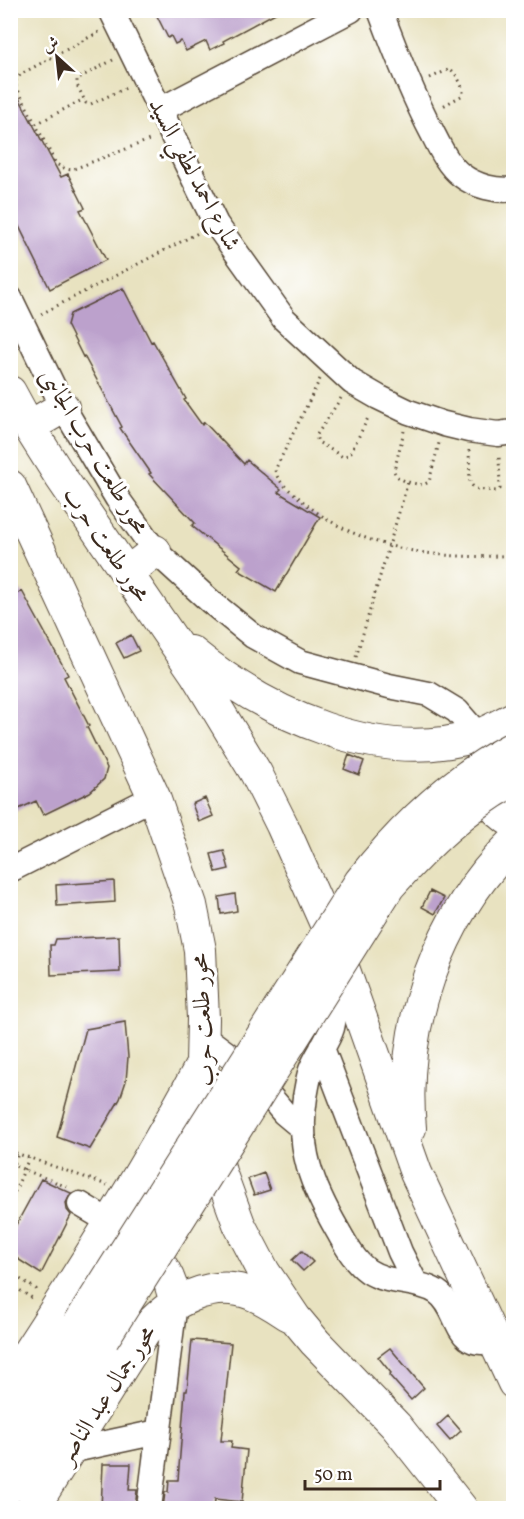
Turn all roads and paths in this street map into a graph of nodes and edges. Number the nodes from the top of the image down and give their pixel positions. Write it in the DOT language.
graph roads {
  1 [pos="351,10"];
  2 [pos="380,10"];
  3 [pos="114,16"];
  4 [pos="131,51"];
  5 [pos="145,80"];
  6 [pos="410,89"];
  7 [pos="84,99"];
  8 [pos="160,110"];
  9 [pos="424,116"];
  10 [pos="36,124"];
  11 [pos="171,132"];
  12 [pos="513,189"];
  13 [pos="216,224"];
  14 [pos="10,298"];
  15 [pos="23,323"];
  16 [pos="328,362"];
  17 [pos="352,382"];
  18 [pos="10,392"];
  19 [pos="378,397"];
  20 [pos="63,407"];
  21 [pos="409,412"];
  22 [pos="444,424"];
  23 [pos="29,427"];
  24 [pos="469,430"];
  25 [pos="506,433"];
  26 [pos="408,482"];
  27 [pos="10,486"];
  28 [pos="389,545"];
  29 [pos="155,551"];
  30 [pos="513,555"];
  31 [pos="127,573"];
  32 [pos="164,625"];
  33 [pos="350,676"];
  34 [pos="513,718"];
  35 [pos="478,735"];
  36 [pos="513,747"];
  37 [pos="513,780"];
  38 [pos="154,797"];
  39 [pos="513,823"];
  40 [pos="513,842"];
  41 [pos="10,870"];
  42 [pos="331,1003"];
  43 [pos="322,1048"];
  44 [pos="202,1050"];
  45 [pos="302,1128"];
  46 [pos="10,1151"];
  47 [pos="18,1154"];
  48 [pos="29,1158"];
  49 [pos="12,1164"];
  50 [pos="25,1169"];
  51 [pos="416,1173"];
  52 [pos="10,1174"];
  53 [pos="128,1193"];
  54 [pos="78,1197"];
  55 [pos="10,1203"];
  56 [pos="105,1230"];
  57 [pos="10,1273"];
  58 [pos="10,1284"];
  59 [pos="416,1284"];
  60 [pos="175,1303"];
  61 [pos="72,1315"];
  62 [pos="295,1318"];
  63 [pos="493,1340"];
  64 [pos="10,1380"];
  65 [pos="513,1383"];
  66 [pos="158,1432"];
  67 [pos="10,1433"];
  68 [pos="69,1451"];
  69 [pos="10,1486"];
  70 [pos="33,1509"];
  71 [pos="149,1509"];
  72 [pos="461,1509"];
  1 -- 8 [label="street"];
  2 -- 6 [label="street"];
  3 -- 4 [label="street, شارع احمد لطفي السيد"];
  3 -- 10 [label="path"];
  4 -- 5 [label="street, شارع احمد لطفي السيد"];
  4 -- 7 [label="path"];
  5 -- 7 [label="path"];
  5 -- 8 [label="street, شارع احمد لطفي السيد"];
  6 -- 9 [label="street"];
  6 -- 9 [label="path"];
  7 -- 10 [label="path"];
  8 -- 11 [label="street, شارع احمد لطفي السيد"];
  9 -- 12 [label="street"];
  10 -- 11 [label="path"];
  11 -- 13 [label="street, شارع احمد لطفي السيد"];
  13 -- 15 [label="path"];
  13 -- 16 [label="street, شارع احمد لطفي السيد"];
  14 -- 15 [label="street, محور طلعت حرب الجانبى"];
  15 -- 20 [label="street, محور طلعت حرب الجانبى"];
  16 -- 17 [label="street, شارع احمد لطفي السيد"];
  16 -- 28 [label="path"];
  17 -- 19 [label="street, شارع احمد لطفي السيد"];
  17 -- 19 [label="path"];
  18 -- 23 [label="main road, محور طلعت حرب"];
  19 -- 21 [label="street, شارع احمد لطفي السيد"];
  20 -- 23 [label="main road"];
  20 -- 29 [label="street, محور طلعت حرب الجانبى"];
  21 -- 22 [label="street, شارع احمد لطفي السيد"];
  21 -- 26 [label="path"];
  22 -- 24 [label="street, شارع احمد لطفي السيد"];
  22 -- 26 [label="path"];
  23 -- 31 [label="main road, محور طلعت حرب"];
  24 -- 25 [label="street, شارع احمد لطفي السيد"];
  24 -- 25 [label="path"];
  26 -- 28 [label="path"];
  27 -- 38 [label="main road, محور طلعت حرب"];
  28 -- 30 [label="path"];
  28 -- 33 [label="path"];
  29 -- 31 [label="main road"];
  29 -- 33 [label="street, محور طلعت حرب الجانبى"];
  31 -- 32 [label="main road, محور طلعت حرب"];
  32 -- 35 [label="main road"];
  32 -- 51 [label="main road, محور طلعت حرب"];
  33 -- 35 [label="street, محور طلعت حرب الجانبى"];
  34 -- 35 [label="main road"];
  35 -- 39 [label="main road"];
  36 -- 61 [label="main road, bridge"];
  37 -- 61 [label="main road, bridge"];
  38 -- 41 [label="street"];
  38 -- 44 [label="main road, محور طلعت حرب"];
  40 -- 51 [label="main road"];
  42 -- 43 [label="street"];
  43 -- 45 [label="street"];
  43 -- 59 [label="street"];
  44 -- 45 [label="street"];
  44 -- 53 [label="main road"];
  44 -- 62 [label="main road, محور طلعت حرب"];
  45 -- 59 [label="street"];
  46 -- 47 [label="path"];
  47 -- 48 [label="path"];
  47 -- 49 [label="path"];
  48 -- 50 [label="path"];
  48 -- 53 [label="path"];
  49 -- 50 [label="path"];
  49 -- 52 [label="path"];
  50 -- 54 [label="path"];
  50 -- 55 [label="path"];
  51 -- 63 [label="main road, محور طلعت حرب"];
  53 -- 56 [label="main road"];
  54 -- 56 [label="street"];
  56 -- 60 [label="main road"];
  56 -- 61 [label="main road"];
  57 -- 58 [label="path"];
  59 -- 63 [label="street"];
  60 -- 62 [label="main road, محور جمال عبد الناصر"];
  60 -- 66 [label="street"];
  60 -- 68 [label="main road, محور جمال عبد الناصر"];
  61 -- 64 [label="main road"];
  61 -- 67 [label="main road"];
  61 -- 69 [label="main road"];
  62 -- 72 [label="main road, محور طلعت حرب"];
  63 -- 65 [label="main road, محور طلعت حرب"];
  66 -- 68 [label="street"];
  66 -- 71 [label="street"];
  68 -- 70 [label="main road, محور جمال عبد الناصر"];
}
